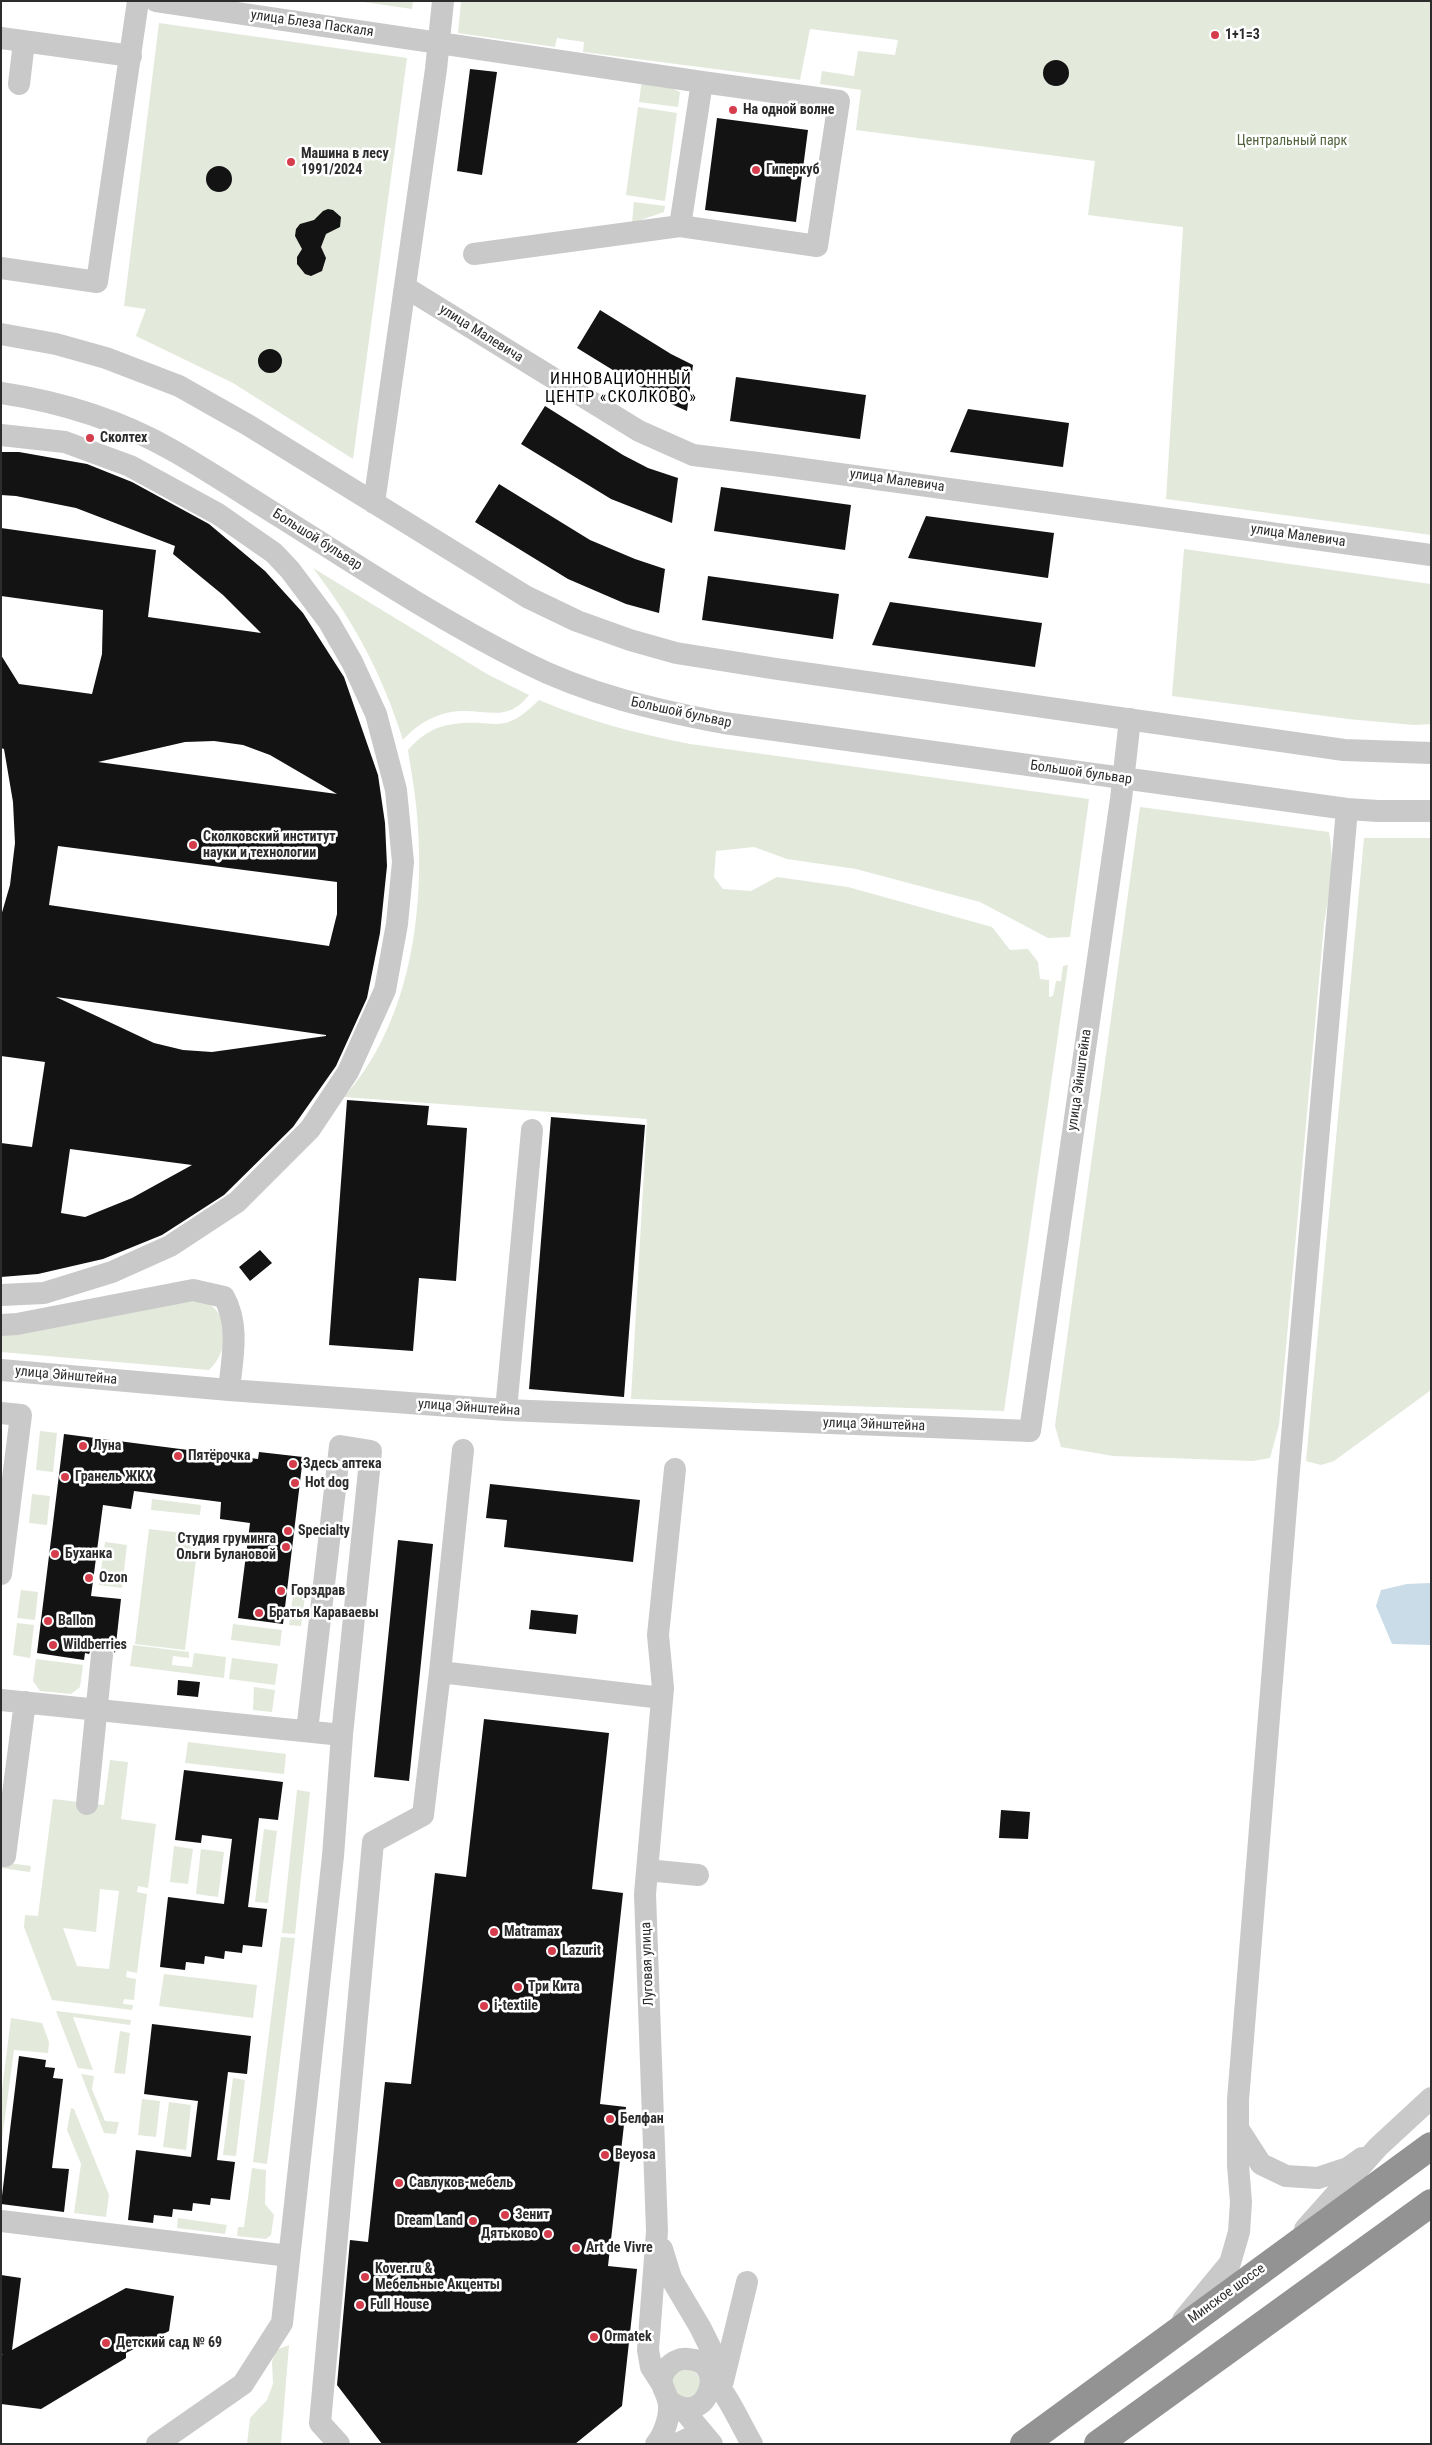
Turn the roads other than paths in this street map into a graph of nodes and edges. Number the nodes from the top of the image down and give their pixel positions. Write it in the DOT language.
graph roads {
  1 [pos="138,1"];
  2 [pos="156,1"];
  3 [pos="443,1"];
  4 [pos="1,38"];
  5 [pos="24,42"];
  6 [pos="439,43"];
  7 [pos="131,56"];
  8 [pos="702,82"];
  9 [pos="19,84"];
  10 [pos="680,226"];
  11 [pos="474,254"];
  12 [pos="1,268"];
  13 [pos="405,287"];
  14 [pos="1,334"];
  15 [pos="1,393"];
  16 [pos="1,434"];
  17 [pos="374,503"];
  18 [pos="1431,555"];
  19 [pos="1130,719"];
  20 [pos="1431,753"];
  21 [pos="1123,779"];
  22 [pos="1347,809"];
  23 [pos="1431,811"];
  24 [pos="532,1130"];
  25 [pos="44,1293"];
  26 [pos="1,1295"];
  27 [pos="48,1318"];
  28 [pos="1,1325"];
  29 [pos="1,1370"];
  30 [pos="229,1390"];
  31 [pos="506,1410"];
  32 [pos="1,1413"];
  33 [pos="462,1450"];
  34 [pos="675,1469"];
  35 [pos="1,1574"];
  36 [pos="102,1655"];
  37 [pos="440,1672"];
  38 [pos="662,1698"];
  39 [pos="1,1700"];
  40 [pos="25,1702"];
  41 [pos="98,1710"];
  42 [pos="307,1731"];
  43 [pos="342,1735"];
  44 [pos="88,1804"];
  45 [pos="5,1856"];
  46 [pos="647,1870"];
  47 [pos="698,1875"];
  48 [pos="1431,2098"];
  49 [pos="1239,2130"];
  50 [pos="1431,2146"];
  51 [pos="1378,2148"];
  52 [pos="1431,2203"];
  53 [pos="1,2221"];
  54 [pos="657,2231"];
  55 [pos="1283,2254"];
  56 [pos="289,2256"];
  57 [pos="747,2282"];
  58 [pos="1171,2334"];
  59 [pos="719,2379"];
  60 [pos="669,2391"];
  61 [pos="708,2439"];
  62 [pos="1025,2442"];
  63 [pos="157,2444"];
  64 [pos="339,2444"];
  65 [pos="656,2444"];
  66 [pos="678,2444"];
  67 [pos="752,2444"];
  68 [pos="1098,2444"];
  1 -- 7 [label="street"];
  2 -- 6 [label="street, улица Блеза Паскаля"];
  3 -- 6 [label="street"];
  4 -- 5 [label="street"];
  5 -- 7 [label="street"];
  5 -- 9 [label="street"];
  6 -- 8 [label="street, улица Блеза Паскаля"];
  6 -- 13 [label="street"];
  7 -- 12 [label="street"];
  8 -- 10 [label="street"];
  8 -- 10 [label="street, улица Блеза Паскаля"];
  10 -- 11 [label="street"];
  13 -- 17 [label="street"];
  13 -- 18 [label="street, улица Малевича"];
  14 -- 17 [label="street"];
  15 -- 21 [label="street, Большой бульвар"];
  16 -- 25 [label="street"];
  17 -- 19 [label="street"];
  19 -- 20 [label="street"];
  19 -- 21 [label="street, улица Эйнштейна"];
  21 -- 22 [label="street, Большой бульвар"];
  21 -- 31 [label="street, улица Эйнштейна"];
  22 -- 23 [label="street, Большой бульвар"];
  22 -- 49 [label="street"];
  24 -- 31 [label="street"];
  25 -- 26 [label="street"];
  25 -- 27 [label="street"];
  27 -- 28 [label="street"];
  27 -- 30 [label="street"];
  29 -- 30 [label="street, улица Эйнштейна"];
  30 -- 31 [label="street, улица Эйнштейна"];
  32 -- 35 [label="street"];
  33 -- 37 [label="street"];
  34 -- 38 [label="street, Луговая улица"];
  36 -- 41 [label="street"];
  37 -- 38 [label="street"];
  37 -- 64 [label="street"];
  38 -- 46 [label="street, Луговая улица"];
  39 -- 40 [label="street"];
  40 -- 41 [label="street"];
  40 -- 45 [label="street"];
  41 -- 42 [label="street"];
  41 -- 44 [label="street"];
  42 -- 43 [label="street"];
  42 -- 43 [label="street"];
  43 -- 56 [label="street"];
  46 -- 47 [label="street"];
  46 -- 54 [label="street, Луговая улица"];
  48 -- 51 [label="street"];
  49 -- 51 [label="street"];
  49 -- 58 [label="street"];
  50 -- 55 [label="highway, Минское шоссе"];
  51 -- 55 [label="street"];
  52 -- 68 [label="highway"];
  53 -- 56 [label="street"];
  54 -- 59 [label="street"];
  54 -- 60 [label="street"];
  55 -- 58 [label="highway, Минское шоссе"];
  56 -- 63 [label="street"];
  57 -- 59 [label="street"];
  58 -- 62 [label="highway, Минское шоссе"];
  59 -- 60 [label="street"];
  59 -- 60 [label="street"];
  59 -- 67 [label="street"];
  60 -- 61 [label="street"];
  60 -- 65 [label="street"];
  61 -- 66 [label="street"];
}
